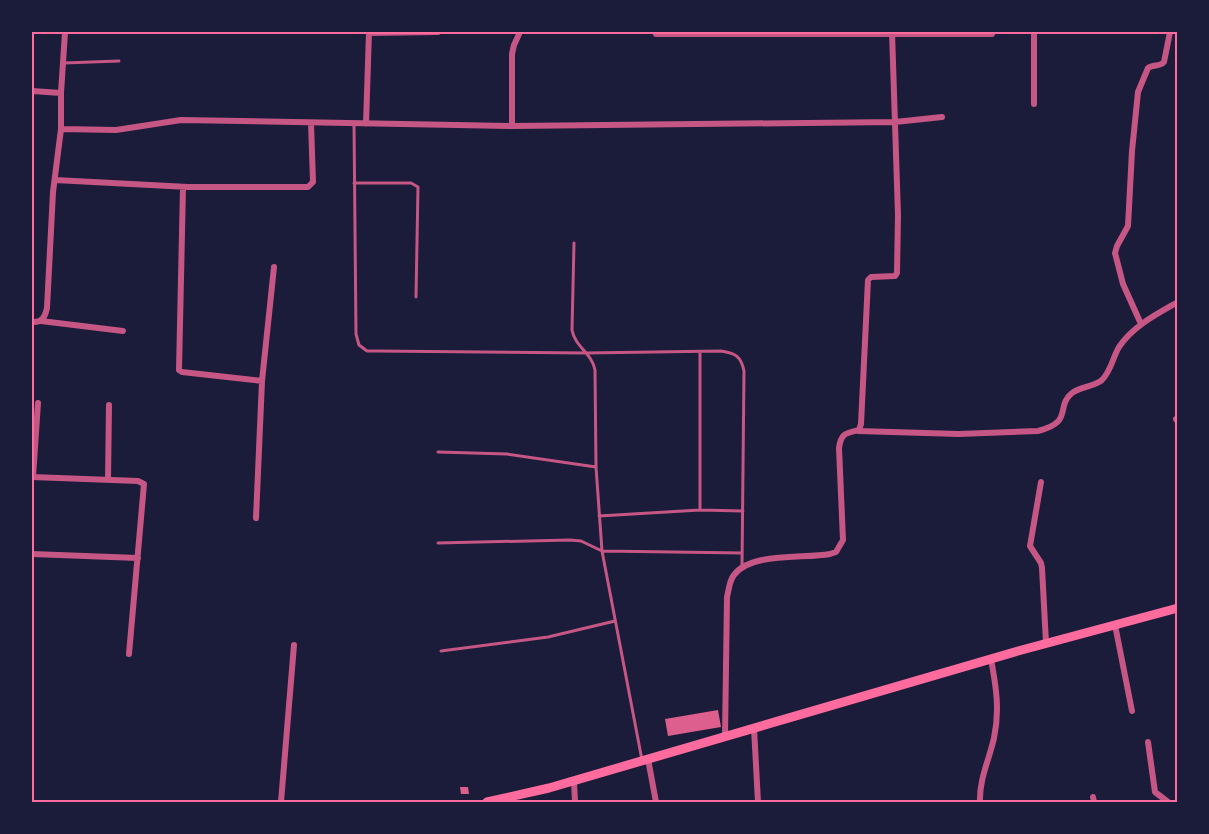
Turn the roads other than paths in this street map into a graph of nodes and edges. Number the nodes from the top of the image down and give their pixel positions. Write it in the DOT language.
graph roads {
  1 [pos="65,32"];
  2 [pos="369,32"];
  3 [pos="438,32"];
  4 [pos="520,32"];
  5 [pos="1034,32"];
  6 [pos="1170,32"];
  7 [pos="893,33"];
  8 [pos="656,34"];
  9 [pos="992,34"];
  10 [pos="119,62"];
  11 [pos="63,63"];
  12 [pos="32,90"];
  13 [pos="61,93"];
  14 [pos="1034,105"];
  15 [pos="942,117"];
  16 [pos="895,122"];
  17 [pos="311,123"];
  18 [pos="354,124"];
  19 [pos="366,124"];
  20 [pos="512,126"];
  21 [pos="61,129"];
  22 [pos="55,180"];
  23 [pos="354,183"];
  24 [pos="183,187"];
  25 [pos="574,243"];
  26 [pos="274,267"];
  27 [pos="416,297"];
  28 [pos="1178,302"];
  29 [pos="41,321"];
  30 [pos="32,322"];
  31 [pos="1141,324"];
  32 [pos="123,330"];
  33 [pos="700,352"];
  34 [pos="586,353"];
  35 [pos="262,381"];
  36 [pos="38,403"];
  37 [pos="109,405"];
  38 [pos="857,431"];
  39 [pos="438,452"];
  40 [pos="596,467"];
  41 [pos="32,477"];
  42 [pos="108,480"];
  43 [pos="1041,482"];
  44 [pos="700,510"];
  45 [pos="742,511"];
  46 [pos="599,516"];
  47 [pos="256,518"];
  48 [pos="438,543"];
  49 [pos="602,551"];
  50 [pos="32,554"];
  51 [pos="742,554"];
  52 [pos="138,558"];
  53 [pos="742,567"];
  54 [pos="1178,608"];
  55 [pos="615,621"];
  56 [pos="1115,625"];
  57 [pos="1046,644"];
  58 [pos="294,645"];
  59 [pos="441,651"];
  60 [pos="129,654"];
  61 [pos="991,659"];
  62 [pos="1132,711"];
  63 [pos="754,728"];
  64 [pos="725,736"];
  65 [pos="1148,742"];
  66 [pos="645,760"];
  67 [pos="574,781"];
  68 [pos="281,802"];
  69 [pos="491,802"];
  70 [pos="575,802"];
  71 [pos="656,802"];
  72 [pos="758,802"];
  73 [pos="980,802"];
  74 [pos="1168,802"];
  1 -- 11 [label="street"];
  2 -- 3 [label="street"];
  2 -- 19 [label="street"];
  4 -- 20 [label="street"];
  5 -- 14 [label="street"];
  6 -- 31 [label="street"];
  7 -- 8 [label="street"];
  7 -- 9 [label="street"];
  7 -- 16 [label="street"];
  10 -- 11 [label="lane"];
  11 -- 13 [label="street"];
  12 -- 13 [label="street"];
  13 -- 21 [label="street"];
  15 -- 16 [label="street"];
  16 -- 20 [label="street"];
  16 -- 38 [label="street"];
  17 -- 18 [label="street"];
  17 -- 21 [label="street"];
  17 -- 24 [label="street"];
  18 -- 19 [label="street"];
  18 -- 23 [label="lane"];
  19 -- 20 [label="street"];
  21 -- 22 [label="street"];
  22 -- 24 [label="street"];
  22 -- 29 [label="street"];
  23 -- 27 [label="lane"];
  23 -- 34 [label="lane"];
  24 -- 35 [label="street"];
  25 -- 34 [label="lane"];
  26 -- 35 [label="street"];
  28 -- 31 [label="street"];
  29 -- 30 [label="street"];
  29 -- 32 [label="street"];
  31 -- 38 [label="street"];
  33 -- 34 [label="lane"];
  33 -- 44 [label="lane"];
  33 -- 45 [label="lane"];
  34 -- 40 [label="lane"];
  35 -- 47 [label="street"];
  36 -- 41 [label="street"];
  37 -- 42 [label="street"];
  38 -- 53 [label="street"];
  39 -- 40 [label="lane"];
  40 -- 46 [label="lane"];
  41 -- 42 [label="street"];
  42 -- 52 [label="street"];
  43 -- 57 [label="street"];
  44 -- 45 [label="lane"];
  44 -- 46 [label="lane"];
  45 -- 51 [label="lane"];
  46 -- 49 [label="lane"];
  48 -- 49 [label="lane"];
  49 -- 51 [label="lane"];
  49 -- 55 [label="lane"];
  50 -- 52 [label="street"];
  51 -- 53 [label="lane"];
  52 -- 60 [label="street"];
  53 -- 64 [label="street"];
  54 -- 56 [label="main road"];
  55 -- 59 [label="lane"];
  55 -- 66 [label="lane"];
  56 -- 57 [label="main road"];
  56 -- 62 [label="street"];
  57 -- 61 [label="main road"];
  58 -- 68 [label="street"];
  61 -- 63 [label="main road"];
  61 -- 73 [label="street"];
  63 -- 64 [label="main road"];
  63 -- 72 [label="street"];
  64 -- 66 [label="main road"];
  65 -- 74 [label="street"];
  66 -- 67 [label="main road"];
  66 -- 71 [label="street"];
  67 -- 69 [label="main road"];
  67 -- 70 [label="street"];
}
